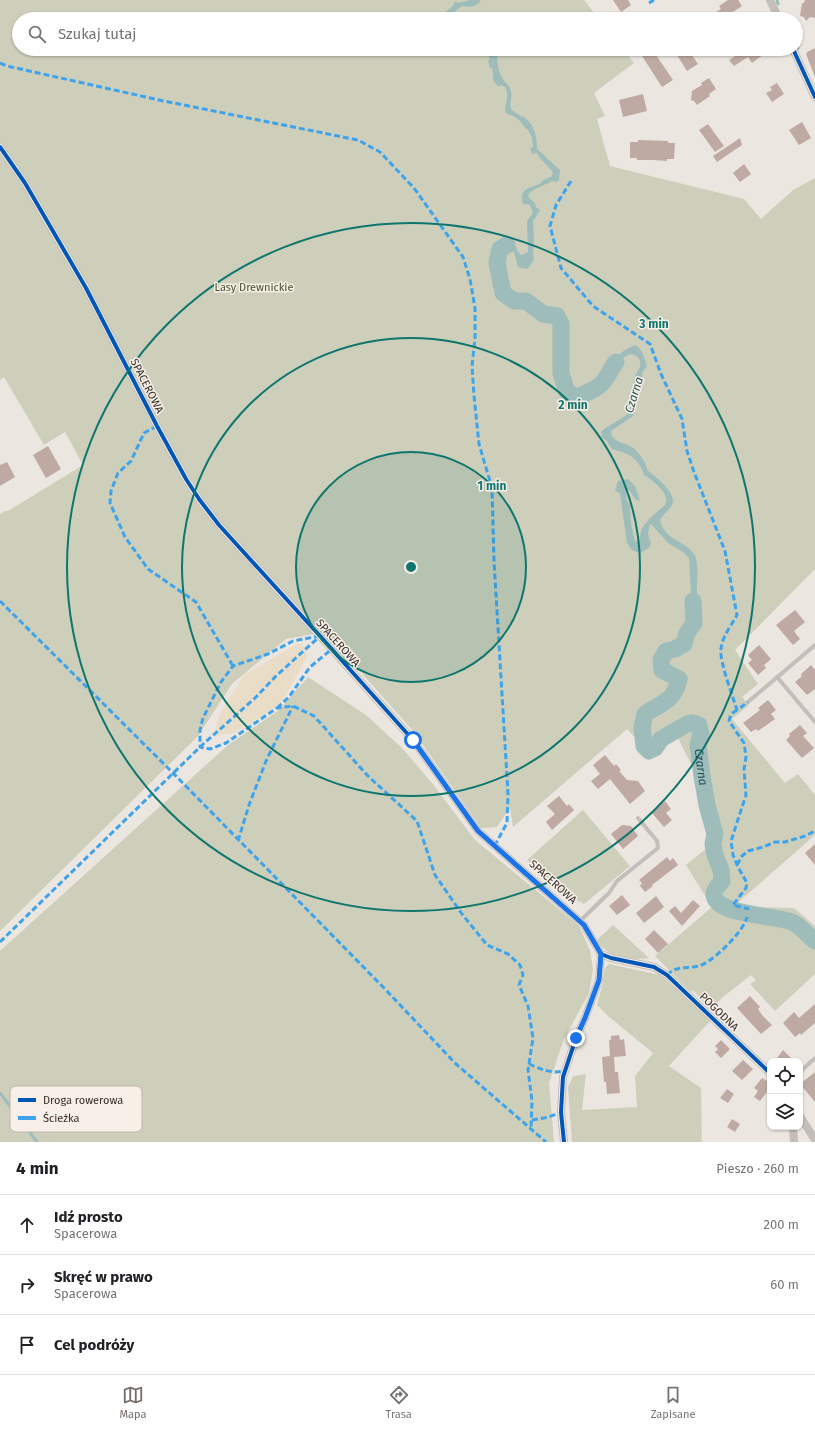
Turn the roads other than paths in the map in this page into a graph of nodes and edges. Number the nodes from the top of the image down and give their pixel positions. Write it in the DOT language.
graph roads {
  1 [pos="770,0"];
  2 [pos="776,12"];
  3 [pos="796,56"];
  4 [pos="815,97"];
  5 [pos="0,147"];
  6 [pos="815,645"];
  7 [pos="778,676"];
  8 [pos="748,702"];
  9 [pos="815,722"];
  10 [pos="638,818"];
  11 [pos="580,921"];
  12 [pos="601,954"];
  13 [pos="815,1058"];
  14 [pos="803,1069"];
  15 [pos="767,1070"];
  16 [pos="803,1121"];
  17 [pos="793,1130"];
  18 [pos="815,1140"];
  19 [pos="564,1142"];
  20 [pos="794,1142"];
  1 -- 2 [label="street"];
  3 -- 4 [label="street"];
  5 -- 11 [label="street, SPACEROWA"];
  6 -- 7 [label="lane"];
  7 -- 8 [label="lane"];
  7 -- 9 [label="lane"];
  10 -- 11 [label="lane"];
  11 -- 12 [label="street, SPACEROWA"];
  12 -- 15 [label="street, POGODNA"];
  12 -- 19 [label="street"];
  13 -- 14 [label="lane"];
  16 -- 18 [label="street"];
  17 -- 20 [label="street"];
}
